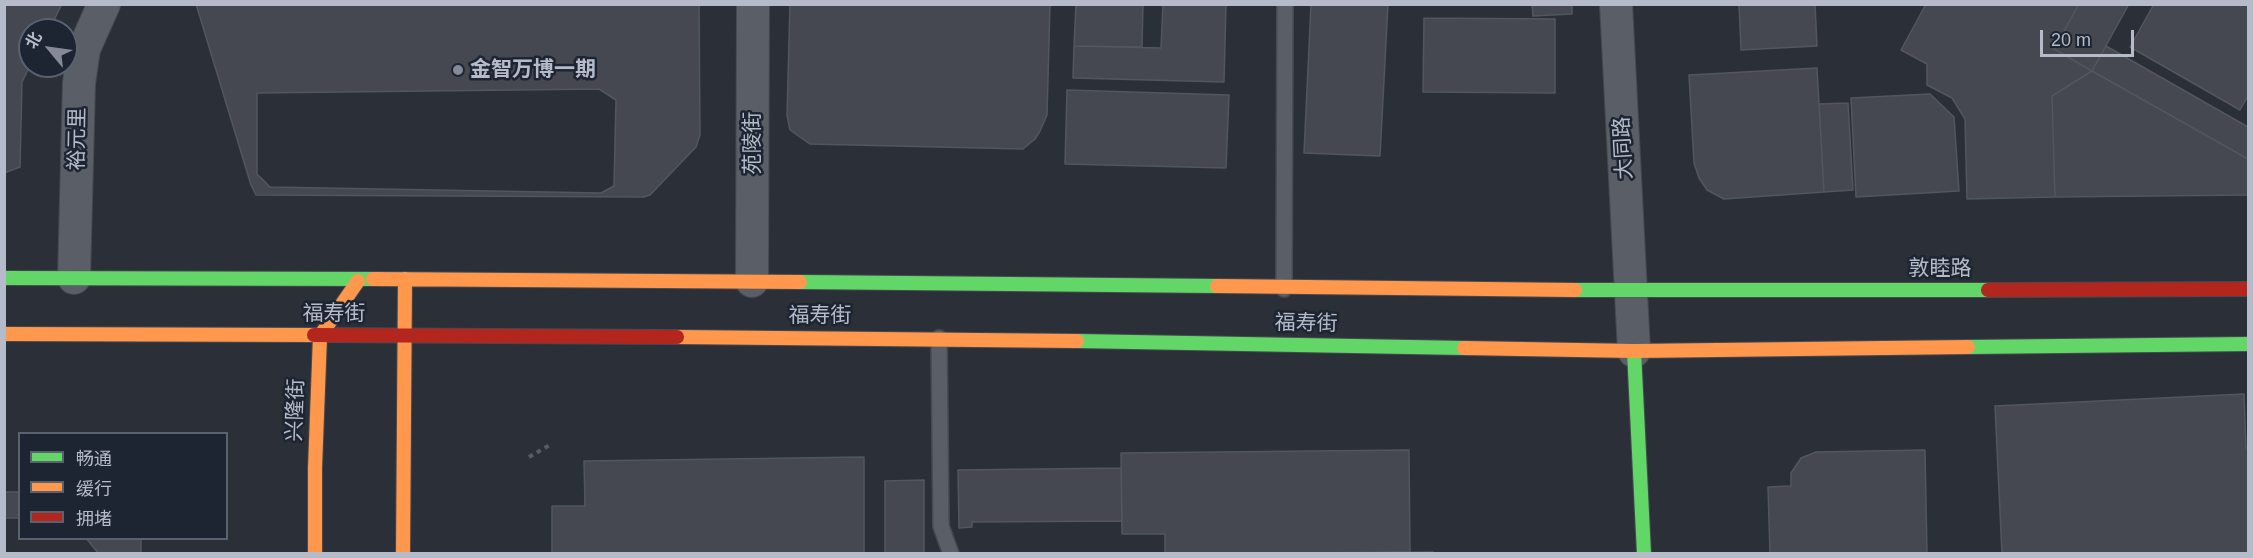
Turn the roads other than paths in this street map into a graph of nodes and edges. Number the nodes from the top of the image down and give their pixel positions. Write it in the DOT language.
graph roads {
  1 [pos="104,4"];
  2 [pos="753,4"];
  3 [pos="1285,4"];
  4 [pos="1616,4"];
  5 [pos="4,278"];
  6 [pos="74,278"];
  7 [pos="405,279"];
  8 [pos="358,281"];
  9 [pos="752,281"];
  10 [pos="1284,289"];
  11 [pos="2248,289"];
  12 [pos="1631,291"];
  13 [pos="4,334"];
  14 [pos="404,335"];
  15 [pos="320,336"];
  16 [pos="939,338"];
  17 [pos="2248,344"];
  18 [pos="1635,351"];
  19 [pos="315,554"];
  20 [pos="403,554"];
  21 [pos="951,554"];
  22 [pos="1644,554"];
  1 -- 6 [label="street, 裕元里"];
  2 -- 9 [label="street, 苑陵街"];
  3 -- 10 [label="lane"];
  4 -- 12 [label="street, 大同路"];
  5 -- 6 [label="main road, 福寿街"];
  6 -- 8 [label="main road, 福寿街"];
  7 -- 8 [label="main road, 福寿街"];
  7 -- 9 [label="main road, 福寿街"];
  7 -- 14 [label="main road"];
  8 -- 15 [label="main road"];
  9 -- 10 [label="main road, 福寿街"];
  10 -- 12 [label="main road, 福寿街"];
  11 -- 12 [label="main road, 敦睦路"];
  12 -- 18 [label="street, 大同路"];
  13 -- 15 [label="main road, 福寿街"];
  14 -- 15 [label="main road, 福寿街"];
  14 -- 16 [label="main road, 福寿街"];
  14 -- 20 [label="main road"];
  15 -- 19 [label="main road, 兴隆街"];
  16 -- 18 [label="main road, 福寿街"];
  16 -- 21 [label="lane"];
  17 -- 18 [label="main road"];
  18 -- 22 [label="main road"];
}
